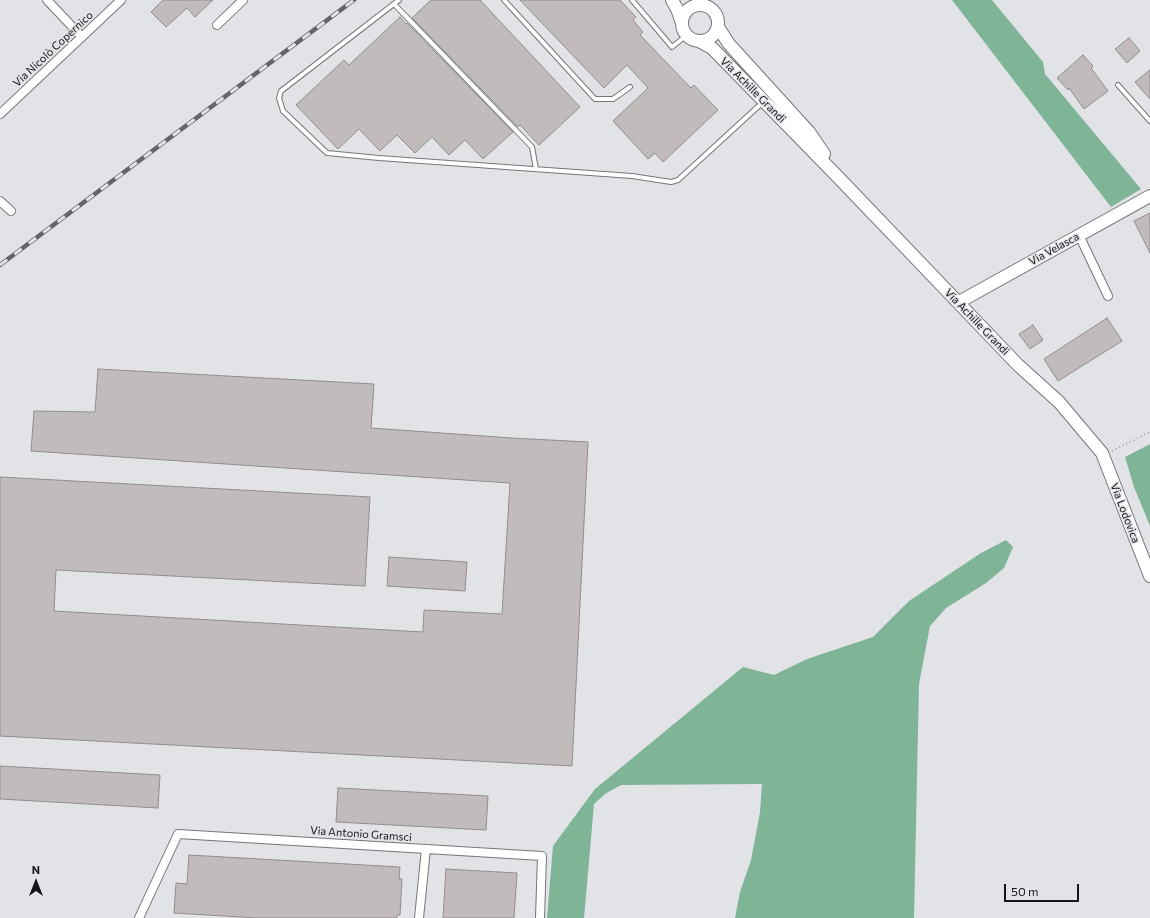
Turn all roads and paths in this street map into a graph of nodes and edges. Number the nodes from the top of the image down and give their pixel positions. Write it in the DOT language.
graph roads {
  1 [pos="47,0"];
  2 [pos="121,0"];
  3 [pos="399,0"];
  4 [pos="504,0"];
  5 [pos="632,0"];
  6 [pos="672,0"];
  7 [pos="678,0"];
  8 [pos="241,1"];
  9 [pos="394,4"];
  10 [pos="696,5"];
  11 [pos="682,23"];
  12 [pos="217,25"];
  13 [pos="718,27"];
  14 [pos="687,36"];
  15 [pos="82,37"];
  16 [pos="700,41"];
  17 [pos="1118,85"];
  18 [pos="630,87"];
  19 [pos="764,101"];
  20 [pos="0,114"];
  21 [pos="1150,121"];
  22 [pos="536,169"];
  23 [pos="837,176"];
  24 [pos="1150,196"];
  25 [pos="0,201"];
  26 [pos="11,211"];
  27 [pos="1079,235"];
  28 [pos="1108,296"];
  29 [pos="959,302"];
  30 [pos="1150,432"];
  31 [pos="1109,452"];
  32 [pos="1110,472"];
  33 [pos="1150,576"];
  34 [pos="426,849"];
  35 [pos="139,918"];
  36 [pos="418,918"];
  37 [pos="540,918"];
  1 -- 15 [label="street"];
  2 -- 15 [label="street, Via Nicolò Copernico"];
  3 -- 9 [label="lane"];
  4 -- 18 [label="lane"];
  5 -- 14 [label="lane"];
  6 -- 11 [label="street"];
  7 -- 10 [label="street, Via Achille Grandi"];
  8 -- 12 [label="street"];
  9 -- 22 [label="lane"];
  9 -- 22 [label="lane"];
  10 -- 11 [label="street"];
  10 -- 13 [label="street, Via Achille Grandi"];
  11 -- 14 [label="street"];
  13 -- 16 [label="street"];
  13 -- 23 [label="street, Via Achille Grandi"];
  14 -- 16 [label="street, Via Achille Grandi"];
  15 -- 20 [label="street, Via Nicolò Copernico"];
  16 -- 19 [label="street, Via Achille Grandi"];
  17 -- 21 [label="lane"];
  19 -- 22 [label="lane"];
  19 -- 23 [label="street, Via Achille Grandi"];
  23 -- 29 [label="street, Via Achille Grandi"];
  24 -- 27 [label="street, Via Velasca"];
  25 -- 26 [label="street"];
  27 -- 28 [label="street"];
  27 -- 29 [label="street, Via Velasca"];
  29 -- 32 [label="street, Via Achille Grandi"];
  30 -- 31 [label="path"];
  32 -- 33 [label="street, Via Lodovica"];
  34 -- 35 [label="street, Via Antonio Gramsci"];
  34 -- 36 [label="street"];
  34 -- 37 [label="street, Via Antonio Gramsci"];
}
